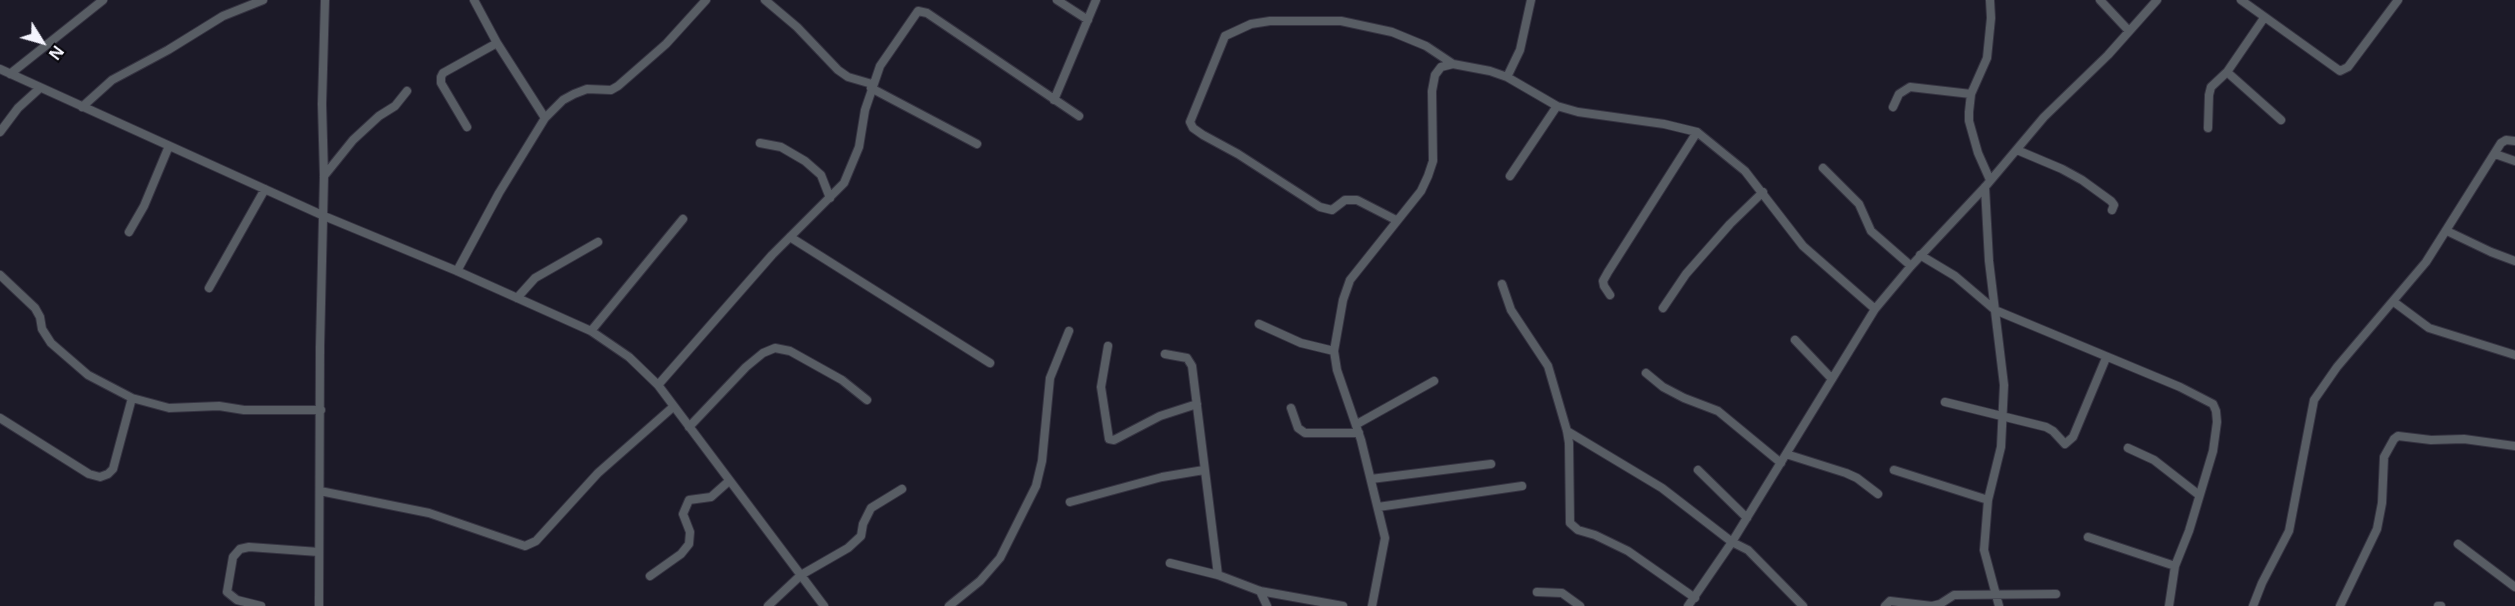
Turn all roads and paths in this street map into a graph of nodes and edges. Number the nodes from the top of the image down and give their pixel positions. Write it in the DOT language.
graph roads {
  1 [pos="102,0"];
  2 [pos="263,0"];
  3 [pos="325,0"];
  4 [pos="474,0"];
  5 [pos="706,0"];
  6 [pos="765,0"];
  7 [pos="1057,0"];
  8 [pos="1096,0"];
  9 [pos="1531,0"];
  10 [pos="1990,0"];
  11 [pos="2100,0"];
  12 [pos="2157,0"];
  13 [pos="2241,0"];
  14 [pos="2398,0"];
  15 [pos="2264,18"];
  16 [pos="1088,20"];
  17 [pos="2129,32"];
  18 [pos="497,43"];
  19 [pos="1453,64"];
  20 [pos="0,69"];
  21 [pos="2227,72"];
  22 [pos="10,74"];
  23 [pos="1507,77"];
  24 [pos="872,86"];
  25 [pos="40,88"];
  26 [pos="406,91"];
  27 [pos="1971,93"];
  28 [pos="1054,100"];
  29 [pos="1557,106"];
  30 [pos="82,107"];
  31 [pos="1893,107"];
  32 [pos="1079,116"];
  33 [pos="545,118"];
  34 [pos="2280,120"];
  35 [pos="467,127"];
  36 [pos="2208,128"];
  37 [pos="0,132"];
  38 [pos="1696,132"];
  39 [pos="2515,141"];
  40 [pos="760,142"];
  41 [pos="977,144"];
  42 [pos="169,146"];
  43 [pos="2017,150"];
  44 [pos="2495,154"];
  45 [pos="2515,161"];
  46 [pos="1983,165"];
  47 [pos="1823,168"];
  48 [pos="1999,171"];
  49 [pos="324,176"];
  50 [pos="1510,176"];
  51 [pos="1988,184"];
  52 [pos="265,189"];
  53 [pos="1763,192"];
  54 [pos="830,198"];
  55 [pos="2112,210"];
  56 [pos="324,216"];
  57 [pos="683,219"];
  58 [pos="1396,220"];
  59 [pos="2447,231"];
  60 [pos="129,232"];
  61 [pos="790,237"];
  62 [pos="598,242"];
  63 [pos="1920,255"];
  64 [pos="2515,261"];
  65 [pos="1911,266"];
  66 [pos="457,271"];
  67 [pos="0,275"];
  68 [pos="1502,284"];
  69 [pos="209,288"];
  70 [pos="1610,295"];
  71 [pos="517,298"];
  72 [pos="2394,303"];
  73 [pos="1663,308"];
  74 [pos="1875,309"];
  75 [pos="1995,310"];
  76 [pos="1259,324"];
  77 [pos="591,331"];
  78 [pos="1069,331"];
  79 [pos="1795,339"];
  80 [pos="1108,346"];
  81 [pos="1334,351"];
  82 [pos="1165,354"];
  83 [pos="2515,356"];
  84 [pos="2106,358"];
  85 [pos="990,363"];
  86 [pos="1646,373"];
  87 [pos="1832,379"];
  88 [pos="1434,381"];
  89 [pos="658,386"];
  90 [pos="132,398"];
  91 [pos="867,400"];
  92 [pos="1945,402"];
  93 [pos="1197,404"];
  94 [pos="674,406"];
  95 [pos="1291,408"];
  96 [pos="321,410"];
  97 [pos="2003,415"];
  98 [pos="0,418"];
  99 [pos="1356,424"];
  100 [pos="689,427"];
  101 [pos="1567,431"];
  102 [pos="1359,433"];
  103 [pos="2515,446"];
  104 [pos="2128,448"];
  105 [pos="1786,454"];
  106 [pos="1781,463"];
  107 [pos="1491,464"];
  108 [pos="1204,470"];
  109 [pos="1698,470"];
  110 [pos="1894,470"];
  111 [pos="1371,478"];
  112 [pos="729,481"];
  113 [pos="1522,486"];
  114 [pos="902,489"];
  115 [pos="320,491"];
  116 [pos="1878,494"];
  117 [pos="2199,495"];
  118 [pos="1988,500"];
  119 [pos="1070,502"];
  120 [pos="1378,507"];
  121 [pos="1747,518"];
  122 [pos="2088,537"];
  123 [pos="1732,542"];
  124 [pos="2458,544"];
  125 [pos="319,552"];
  126 [pos="1170,563"];
  127 [pos="2175,566"];
  128 [pos="801,575"];
  129 [pos="1218,575"];
  130 [pos="650,576"];
  131 [pos="2515,587"];
  132 [pos="1260,591"];
  133 [pos="1537,592"];
  134 [pos="2056,594"];
  135 [pos="1996,595"];
  136 [pos="1695,598"];
  137 [pos="261,606"];
  138 [pos="319,606"];
  139 [pos="768,606"];
  140 [pos="824,606"];
  141 [pos="949,606"];
  142 [pos="1267,606"];
  143 [pos="1343,606"];
  144 [pos="1372,606"];
  145 [pos="1580,606"];
  146 [pos="1688,606"];
  147 [pos="1803,606"];
  148 [pos="1885,606"];
  149 [pos="1999,606"];
  150 [pos="2169,606"];
  151 [pos="2253,606"];
  152 [pos="2340,606"];
  1 -- 22 [label="street"];
  2 -- 30 [label="street"];
  3 -- 49 [label="street"];
  4 -- 18 [label="street"];
  5 -- 33 [label="street"];
  6 -- 24 [label="street"];
  7 -- 16 [label="street"];
  8 -- 16 [label="street"];
  9 -- 23 [label="street"];
  10 -- 27 [label="street"];
  11 -- 17 [label="street"];
  12 -- 17 [label="street"];
  13 -- 15 [label="street"];
  14 -- 15 [label="street"];
  15 -- 21 [label="street"];
  16 -- 28 [label="street"];
  17 -- 43 [label="street"];
  18 -- 33 [label="street"];
  18 -- 35 [label="street"];
  19 -- 23 [label="street"];
  19 -- 58 [label="street"];
  19 -- 58 [label="street"];
  20 -- 22 [label="street"];
  21 -- 34 [label="street"];
  21 -- 36 [label="street"];
  22 -- 25 [label="street"];
  23 -- 29 [label="street"];
  24 -- 28 [label="street"];
  24 -- 41 [label="street"];
  24 -- 54 [label="street"];
  25 -- 30 [label="street"];
  25 -- 37 [label="street"];
  26 -- 49 [label="street"];
  27 -- 31 [label="street"];
  27 -- 46 [label="street"];
  28 -- 32 [label="street"];
  29 -- 38 [label="street"];
  29 -- 50 [label="street"];
  30 -- 42 [label="street"];
  33 -- 66 [label="street"];
  38 -- 53 [label="street"];
  38 -- 70 [label="street"];
  39 -- 44 [label="street"];
  40 -- 54 [label="street"];
  42 -- 52 [label="street"];
  42 -- 60 [label="street"];
  43 -- 48 [label="street"];
  43 -- 55 [label="street"];
  44 -- 45 [label="street"];
  44 -- 59 [label="street"];
  46 -- 48 [label="street"];
  46 -- 51 [label="street"];
  47 -- 65 [label="street"];
  48 -- 51 [label="street"];
  49 -- 56 [label="street"];
  51 -- 63 [label="street"];
  51 -- 75 [label="street"];
  52 -- 56 [label="street"];
  52 -- 69 [label="street"];
  53 -- 73 [label="street"];
  53 -- 74 [label="street"];
  54 -- 61 [label="street"];
  56 -- 66 [label="street"];
  56 -- 96 [label="street"];
  57 -- 77 [label="street"];
  58 -- 81 [label="street"];
  59 -- 64 [label="street"];
  59 -- 72 [label="street"];
  61 -- 85 [label="street"];
  61 -- 89 [label="street"];
  62 -- 71 [label="street"];
  63 -- 65 [label="street"];
  63 -- 75 [label="street"];
  65 -- 74 [label="street"];
  66 -- 71 [label="street"];
  67 -- 90 [label="street"];
  68 -- 101 [label="street"];
  71 -- 77 [label="street"];
  72 -- 83 [label="street"];
  72 -- 151 [label="street"];
  74 -- 87 [label="street"];
  75 -- 84 [label="street"];
  75 -- 97 [label="street"];
  76 -- 81 [label="street"];
  77 -- 89 [label="street"];
  78 -- 141 [label="street"];
  79 -- 87 [label="street"];
  80 -- 93 [label="street"];
  81 -- 99 [label="street"];
  82 -- 93 [label="street"];
  84 -- 97 [label="street"];
  84 -- 117 [label="street"];
  86 -- 106 [label="street"];
  87 -- 105 [label="street"];
  88 -- 99 [label="street"];
  89 -- 94 [label="street"];
  90 -- 96 [label="street"];
  90 -- 98 [label="street"];
  91 -- 100 [label="street"];
  92 -- 97 [label="street"];
  93 -- 108 [label="street"];
  94 -- 100 [label="street"];
  94 -- 115 [label="street"];
  95 -- 102 [label="street"];
  96 -- 115 [label="street"];
  97 -- 118 [label="street"];
  99 -- 102 [label="street"];
  100 -- 112 [label="street"];
  101 -- 123 [label="street"];
  101 -- 136 [label="street"];
  102 -- 111 [label="street"];
  103 -- 152 [label="street"];
  104 -- 117 [label="street"];
  105 -- 106 [label="street"];
  105 -- 116 [label="street"];
  106 -- 121 [label="street"];
  107 -- 111 [label="street"];
  108 -- 119 [label="street"];
  108 -- 129 [label="street"];
  109 -- 121 [label="street"];
  110 -- 118 [label="street"];
  111 -- 120 [label="street"];
  112 -- 128 [label="street"];
  112 -- 130 [label="street"];
  113 -- 120 [label="street"];
  114 -- 128 [label="street"];
  115 -- 125 [label="street"];
  117 -- 127 [label="street"];
  118 -- 135 [label="street"];
  120 -- 144 [label="street"];
  121 -- 123 [label="street"];
  122 -- 127 [label="street"];
  123 -- 136 [label="street"];
  123 -- 147 [label="street"];
  124 -- 131 [label="street"];
  125 -- 137 [label="street"];
  125 -- 138 [label="street"];
  126 -- 129 [label="street"];
  127 -- 150 [label="street"];
  128 -- 139 [label="street"];
  128 -- 140 [label="street"];
  129 -- 132 [label="street"];
  132 -- 142 [label="street"];
  132 -- 143 [label="street"];
  133 -- 145 [label="street"];
  134 -- 135 [label="street"];
  135 -- 148 [label="street"];
  135 -- 149 [label="street"];
  136 -- 146 [label="street"];
}
